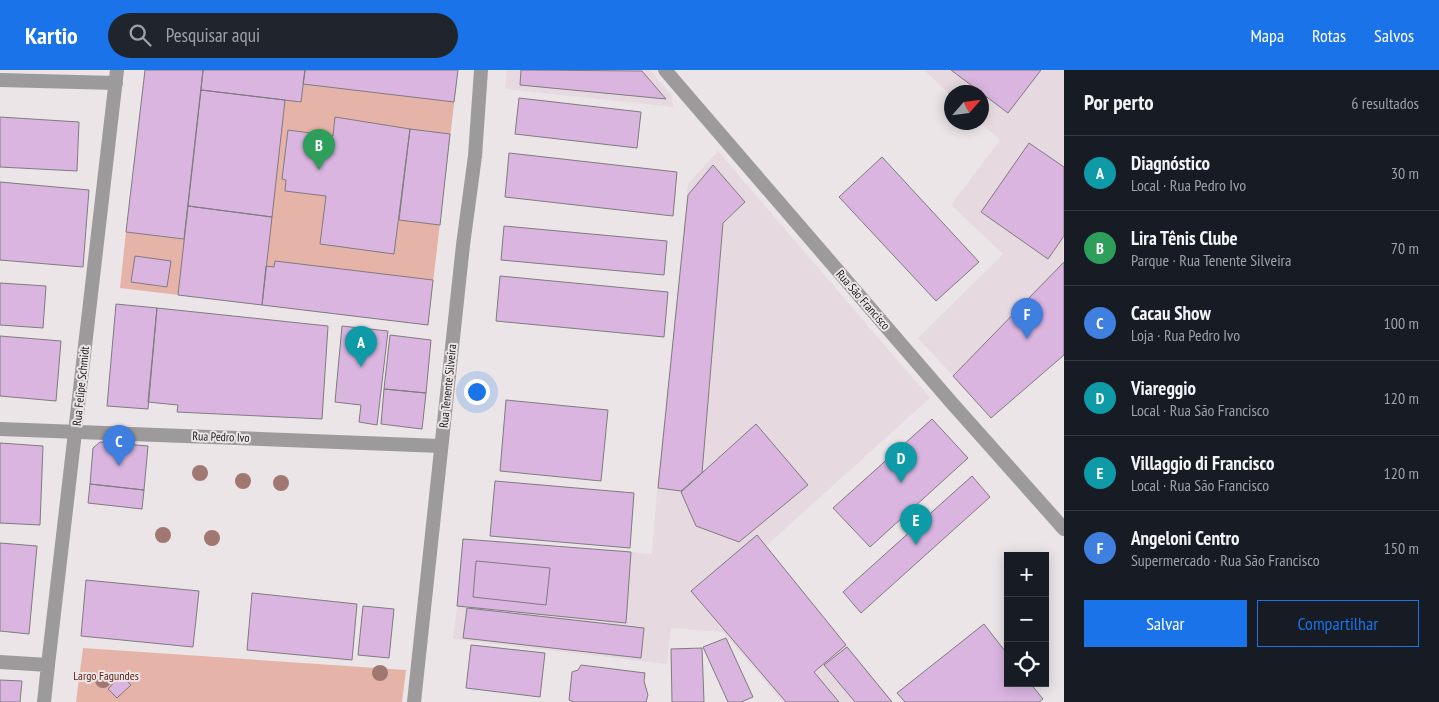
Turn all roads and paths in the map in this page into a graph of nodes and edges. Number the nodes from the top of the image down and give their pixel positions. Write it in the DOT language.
graph roads {
  1 [pos="481,70"];
  2 [pos="665,70"];
  3 [pos="116,76"];
  4 [pos="0,80"];
  5 [pos="0,429"];
  6 [pos="75,432"];
  7 [pos="441,446"];
  8 [pos="1064,529"];
  9 [pos="0,662"];
  10 [pos="48,665"];
  11 [pos="44,702"];
  12 [pos="414,702"];
  1 -- 7 [label="street, Rua Tenente Silveira"];
  2 -- 8 [label="street, Rua São Francisco"];
  3 -- 4 [label="street"];
  3 -- 6 [label="street, Rua Felipe Schmidt"];
  5 -- 6 [label="street, Rua Pedro Ivo"];
  6 -- 7 [label="street, Rua Pedro Ivo"];
  6 -- 10 [label="street, Rua Felipe Schmidt"];
  7 -- 12 [label="street, Rua Tenente Silveira"];
  9 -- 10 [label="street"];
  10 -- 11 [label="street, Rua Felipe Schmidt"];
}
